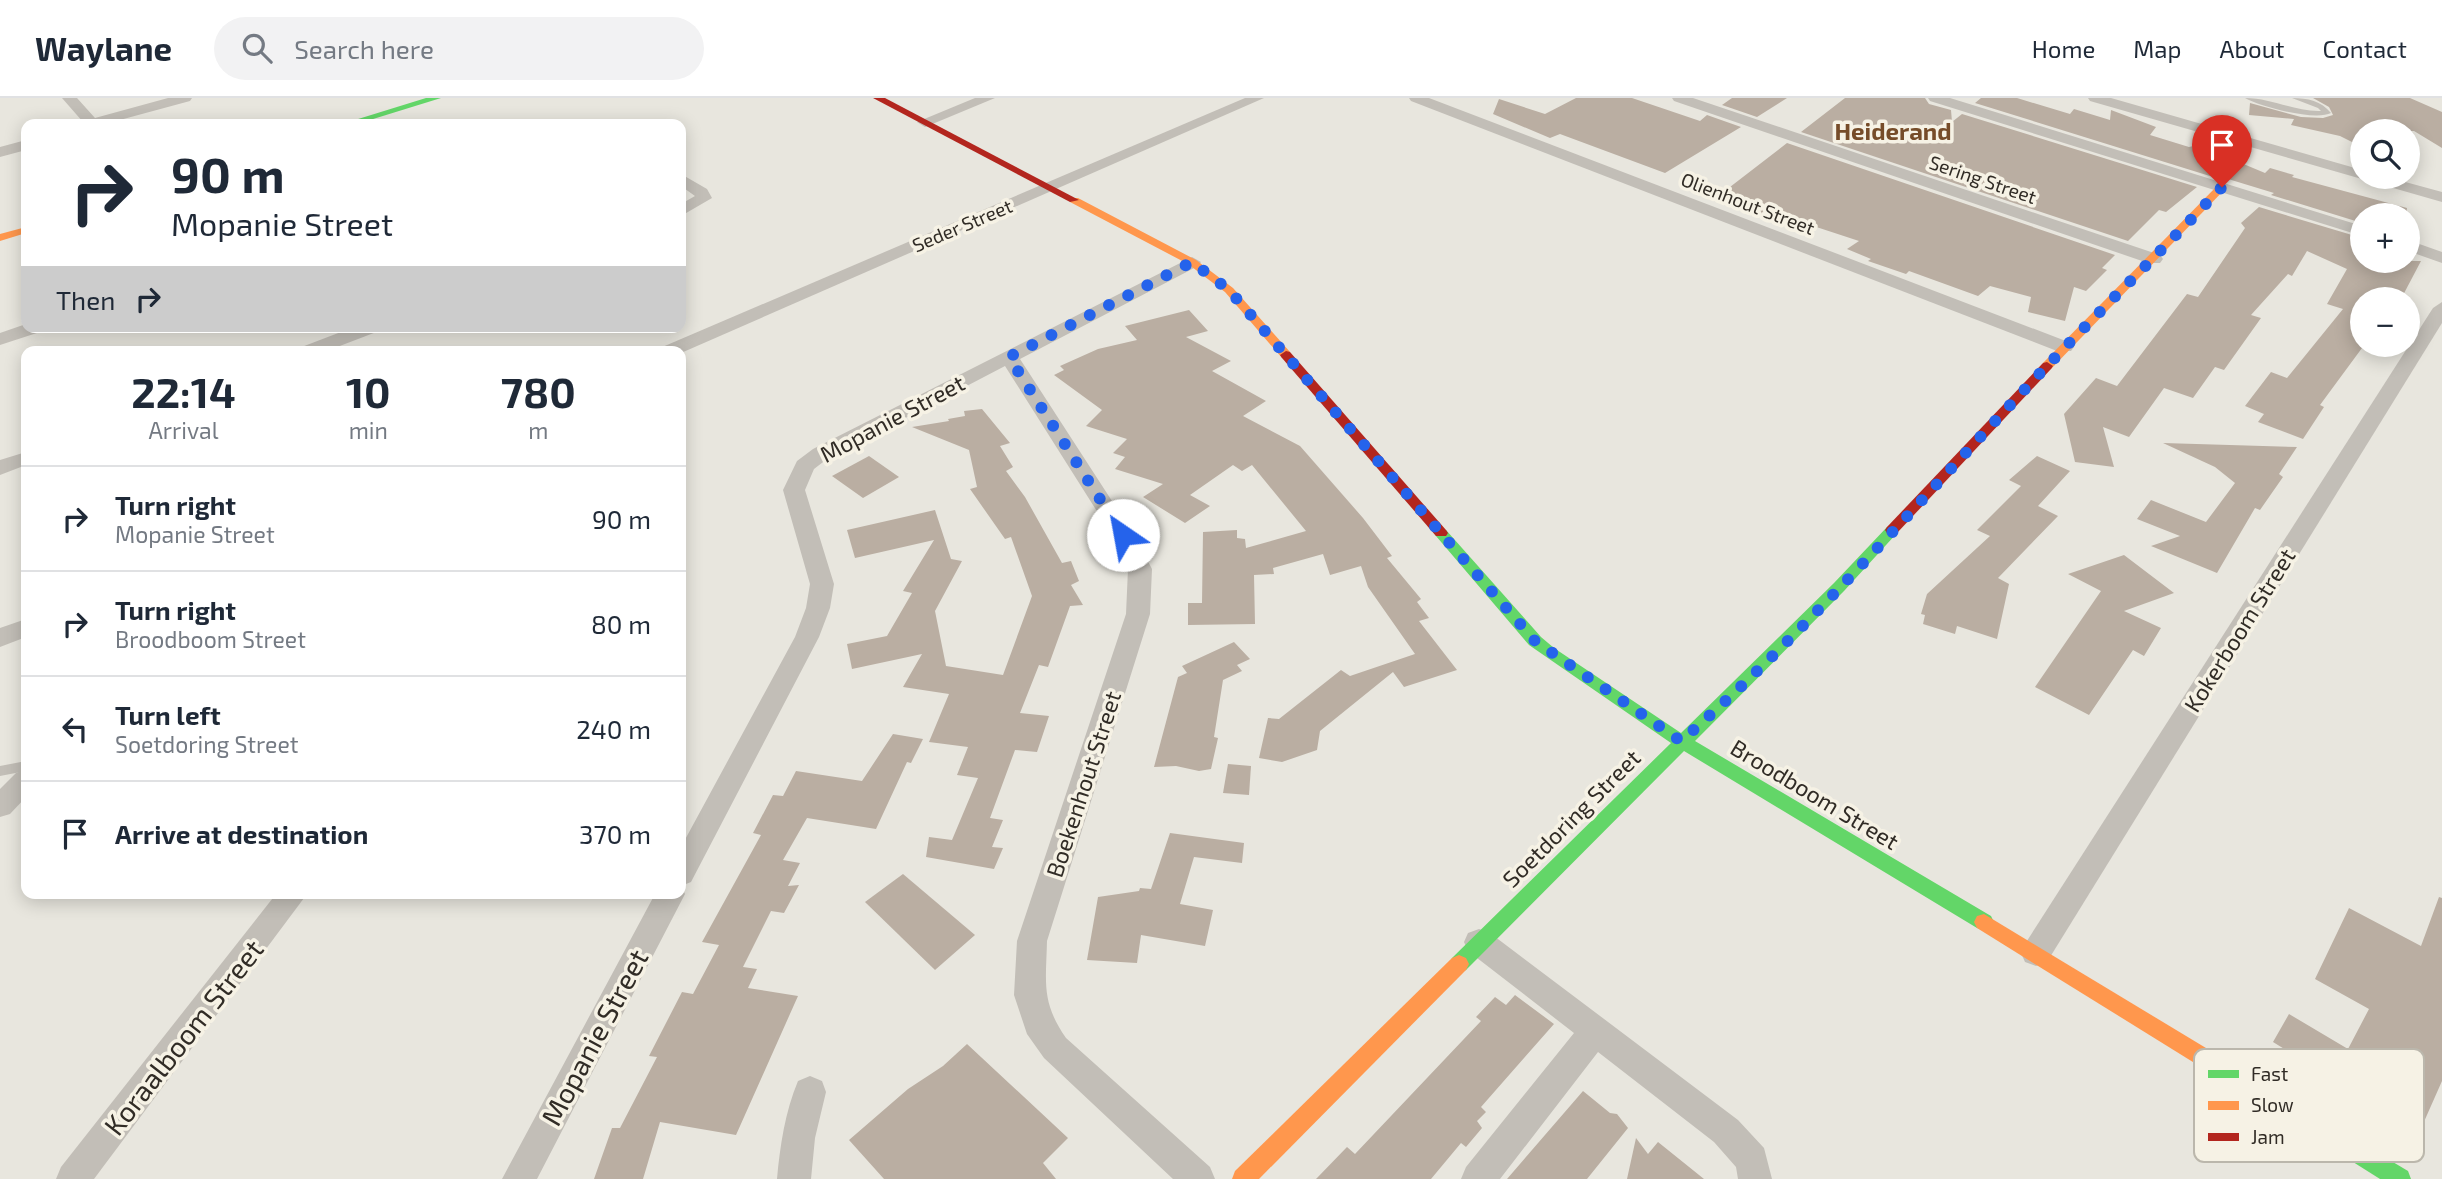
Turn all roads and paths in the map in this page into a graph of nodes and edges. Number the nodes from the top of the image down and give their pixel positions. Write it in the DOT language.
graph roads {
  1 [pos="69,98"];
  2 [pos="184,98"];
  3 [pos="436,98"];
  4 [pos="878,98"];
  5 [pos="988,98"];
  6 [pos="1257,98"];
  7 [pos="1416,98"];
  8 [pos="1679,98"];
  9 [pos="1935,98"];
  10 [pos="2135,98"];
  11 [pos="2249,98"];
  12 [pos="2295,98"];
  13 [pos="2107,99"];
  14 [pos="452,102"];
  15 [pos="86,119"];
  16 [pos="108,119"];
  17 [pos="364,119"];
  18 [pos="394,119"];
  19 [pos="925,122"];
  20 [pos="21,146"];
  21 [pos="0,152"];
  22 [pos="2350,157"];
  23 [pos="2350,171"];
  24 [pos="2420,176"];
  25 [pos="686,182"];
  26 [pos="2442,182"];
  27 [pos="2222,187"];
  28 [pos="1048,188"];
  29 [pos="2413,189"];
  30 [pos="2442,197"];
  31 [pos="686,208"];
  32 [pos="21,222"];
  33 [pos="2350,227"];
  34 [pos="0,228"];
  35 [pos="21,232"];
  36 [pos="0,238"];
  37 [pos="2420,250"];
  38 [pos="2442,258"];
  39 [pos="2154,259"];
  40 [pos="1192,262"];
  41 [pos="2439,319"];
  42 [pos="21,332"];
  43 [pos="361,333"];
  44 [pos="0,339"];
  45 [pos="336,346"];
  46 [pos="681,346"];
  47 [pos="2064,347"];
  48 [pos="1009,357"];
  49 [pos="21,460"];
  50 [pos="0,468"];
  51 [pos="21,629"];
  52 [pos="0,638"];
  53 [pos="1681,741"];
  54 [pos="21,767"];
  55 [pos="0,771"];
  56 [pos="21,785"];
  57 [pos="0,806"];
  58 [pos="686,865"];
  59 [pos="289,899"];
  60 [pos="667,899"];
  61 [pos="1479,942"];
  62 [pos="2036,953"];
  63 [pos="1595,1031"];
  64 [pos="2194,1051"];
  65 [pos="810,1092"];
  66 [pos="2373,1162"];
  67 [pos="73,1179"];
  68 [pos="519,1179"];
  69 [pos="794,1179"];
  70 [pos="1198,1179"];
  71 [pos="1243,1179"];
  72 [pos="1478,1179"];
  73 [pos="1755,1179"];
  74 [pos="2400,1179"];
  1 -- 15 [label="street"];
  2 -- 16 [label="street"];
  3 -- 17 [label="street"];
  4 -- 19 [label="street, Broodboom Street"];
  5 -- 19 [label="street"];
  6 -- 28 [label="street, Seder Street"];
  7 -- 47 [label="street, Olienhout Street"];
  8 -- 39 [label="street, Sering Street"];
  9 -- 27 [label="street"];
  10 -- 22 [label="street"];
  11 -- 12 [label="lane"];
  13 -- 23 [label="street"];
  14 -- 18 [label="street"];
  19 -- 28 [label="street, Broodboom Street"];
  20 -- 21 [label="street"];
  24 -- 26 [label="street"];
  25 -- 31 [label="street"];
  27 -- 33 [label="street"];
  27 -- 39 [label="street, Soetdoring Street"];
  28 -- 40 [label="street, Broodboom Street"];
  28 -- 46 [label="street, Seder Street"];
  29 -- 30 [label="street"];
  32 -- 34 [label="street"];
  35 -- 36 [label="street"];
  37 -- 38 [label="street"];
  39 -- 47 [label="street, Soetdoring Street"];
  40 -- 48 [label="street, Mopanie Street"];
  40 -- 53 [label="street, Broodboom Street"];
  41 -- 62 [label="street, Kokerboom Street"];
  42 -- 44 [label="street"];
  43 -- 45 [label="street"];
  47 -- 53 [label="street, Soetdoring Street"];
  48 -- 58 [label="street, Mopanie Street"];
  48 -- 70 [label="street, Boekenhout Street"];
  49 -- 50 [label="street"];
  51 -- 52 [label="street"];
  53 -- 61 [label="street, Soetdoring Street"];
  53 -- 62 [label="street, Broodboom Street"];
  54 -- 55 [label="lane"];
  56 -- 57 [label="street"];
  59 -- 67 [label="street, Koraalboom Street"];
  60 -- 68 [label="street, Mopanie Street"];
  61 -- 63 [label="street"];
  61 -- 71 [label="street, Soetdoring Street"];
  62 -- 64 [label="street, Broodboom Street"];
  63 -- 72 [label="street"];
  63 -- 73 [label="street"];
  65 -- 69 [label="street"];
  66 -- 74 [label="street, Broodboom Street"];
}
